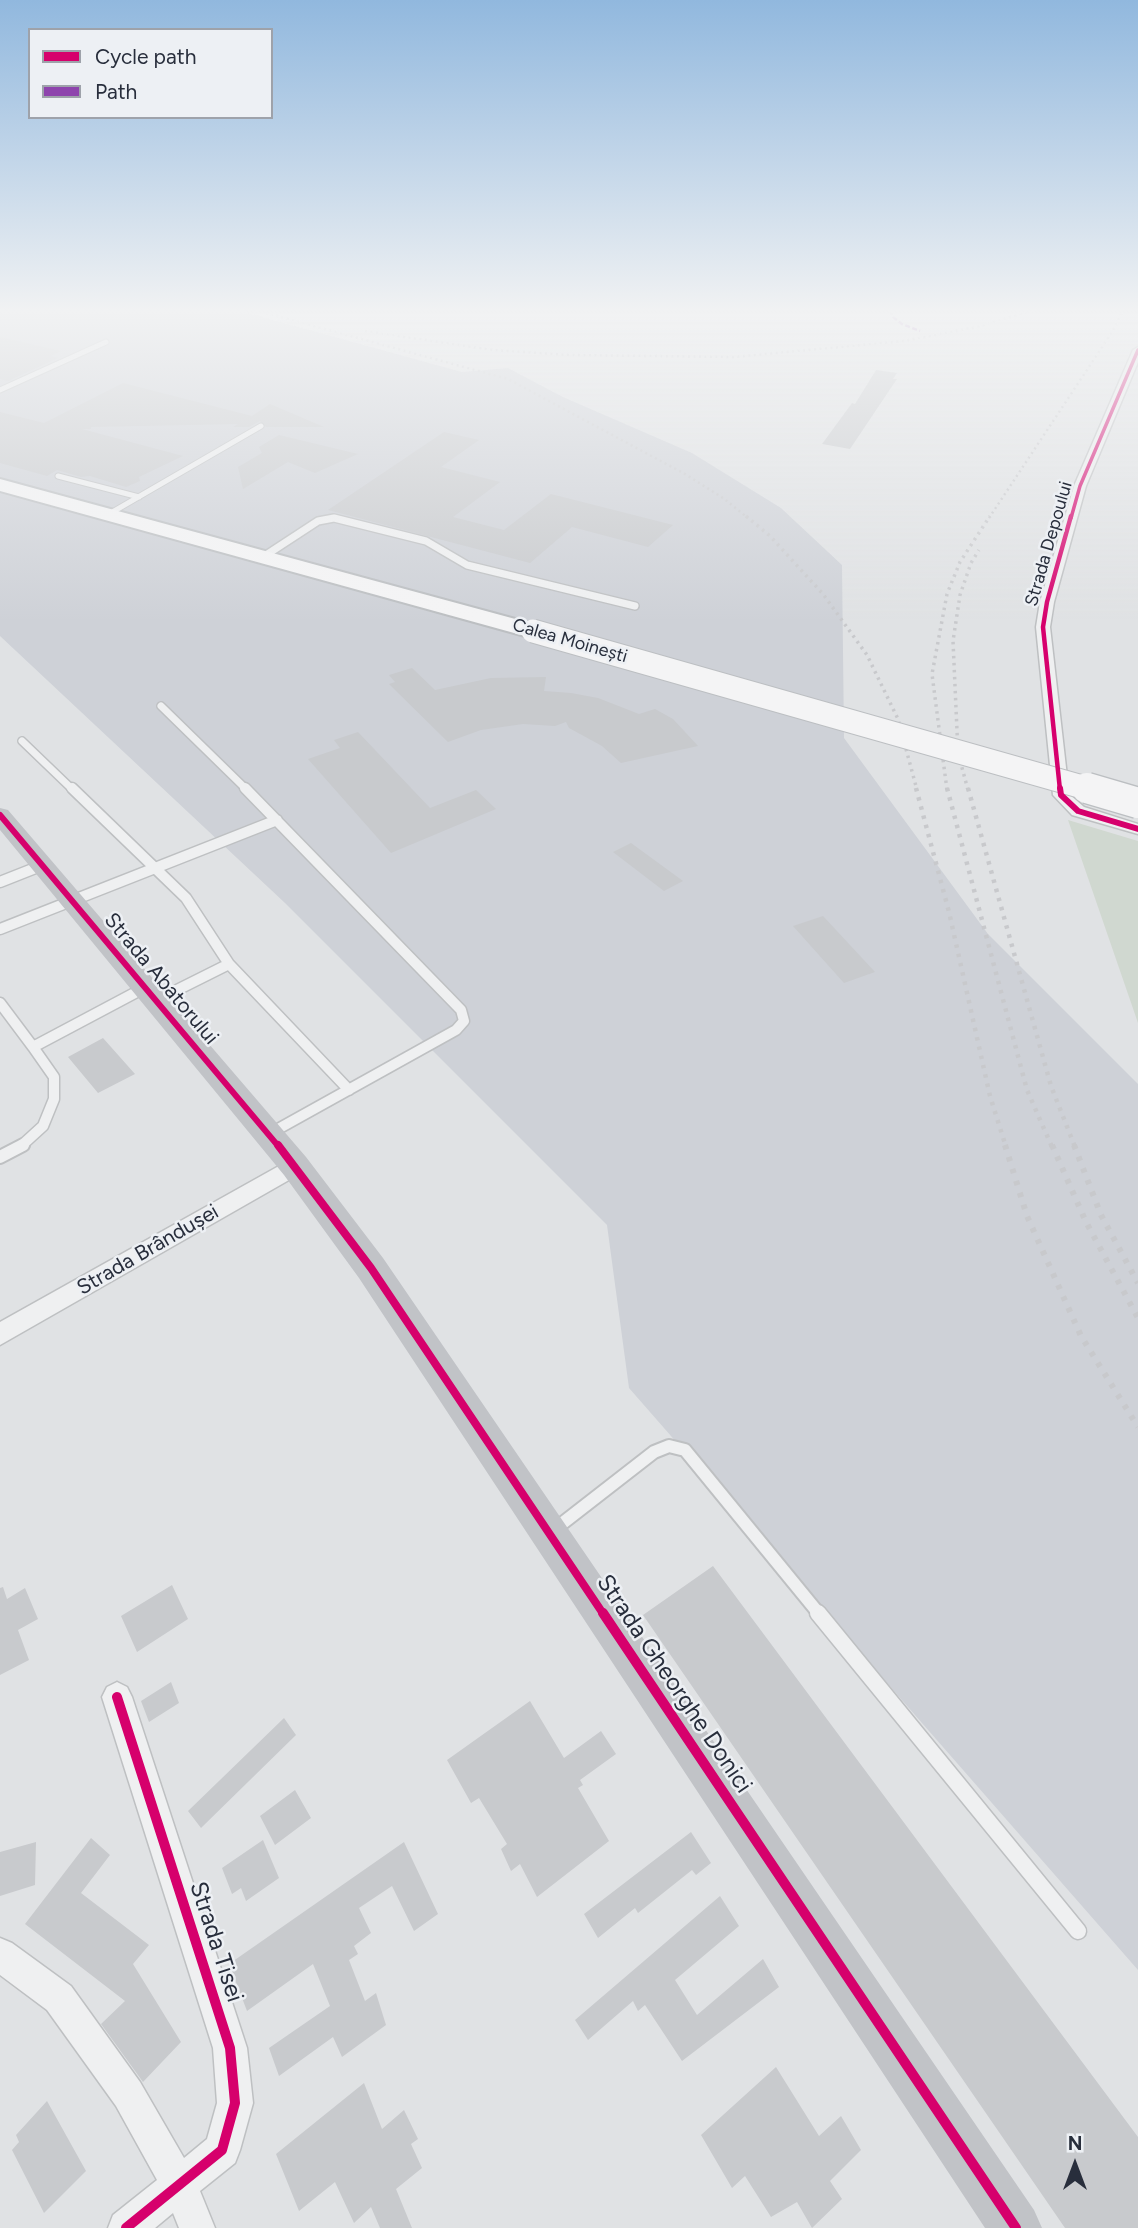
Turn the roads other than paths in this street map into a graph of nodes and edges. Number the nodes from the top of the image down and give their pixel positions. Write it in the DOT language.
graph roads {
  1 [pos="1111,414"];
  2 [pos="261,426"];
  3 [pos="58,475"];
  4 [pos="0,485"];
  5 [pos="139,496"];
  6 [pos="109,514"];
  7 [pos="263,556"];
  8 [pos="635,606"];
  9 [pos="161,706"];
  10 [pos="22,741"];
  11 [pos="1138,803"];
  12 [pos="0,815"];
  13 [pos="277,820"];
  14 [pos="1138,829"];
  15 [pos="43,865"];
  16 [pos="158,869"];
  17 [pos="0,882"];
  18 [pos="72,901"];
  19 [pos="0,929"];
  20 [pos="229,964"];
  21 [pos="151,994"];
  22 [pos="0,1003"];
  23 [pos="33,1047"];
  24 [pos="349,1090"];
  25 [pos="269,1134"];
  26 [pos="0,1157"];
  27 [pos="295,1166"];
  28 [pos="0,1334"];
  29 [pos="550,1533"];
  30 [pos="117,1697"];
  31 [pos="1078,1931"];
  32 [pos="0,1955"];
  33 [pos="179,2184"];
  34 [pos="126,2228"];
  35 [pos="197,2228"];
  36 [pos="1016,2228"];
  1 -- 14 [label="street, Strada Depoului"];
  2 -- 5 [label="lane"];
  3 -- 5 [label="lane"];
  4 -- 6 [label="main road, Calea Moinești"];
  5 -- 6 [label="lane"];
  6 -- 7 [label="main road, Calea Moinești"];
  7 -- 8 [label="lane"];
  7 -- 11 [label="main road, Calea Moinești, bridge"];
  9 -- 13 [label="lane"];
  10 -- 16 [label="lane"];
  12 -- 15 [label="street, Strada Abatorului"];
  13 -- 16 [label="lane"];
  13 -- 24 [label="lane"];
  15 -- 17 [label="lane"];
  15 -- 18 [label="street, Strada Abatorului"];
  16 -- 18 [label="lane"];
  16 -- 20 [label="lane"];
  18 -- 19 [label="lane"];
  18 -- 21 [label="street, Strada Abatorului"];
  20 -- 21 [label="lane"];
  20 -- 24 [label="lane"];
  21 -- 23 [label="lane"];
  21 -- 25 [label="street, Strada Abatorului"];
  22 -- 23 [label="lane"];
  23 -- 26 [label="lane"];
  24 -- 25 [label="lane"];
  25 -- 27 [label="street, Strada Abatorului"];
  27 -- 28 [label="street, Strada Brândușei"];
  27 -- 29 [label="street, Strada Gheorghe Donici"];
  29 -- 31 [label="lane"];
  29 -- 36 [label="street, Strada Gheorghe Donici"];
  30 -- 33 [label="street, Strada Tisei"];
  32 -- 33 [label="street"];
  33 -- 34 [label="street, Strada Tisei"];
  33 -- 35 [label="street"];
}
